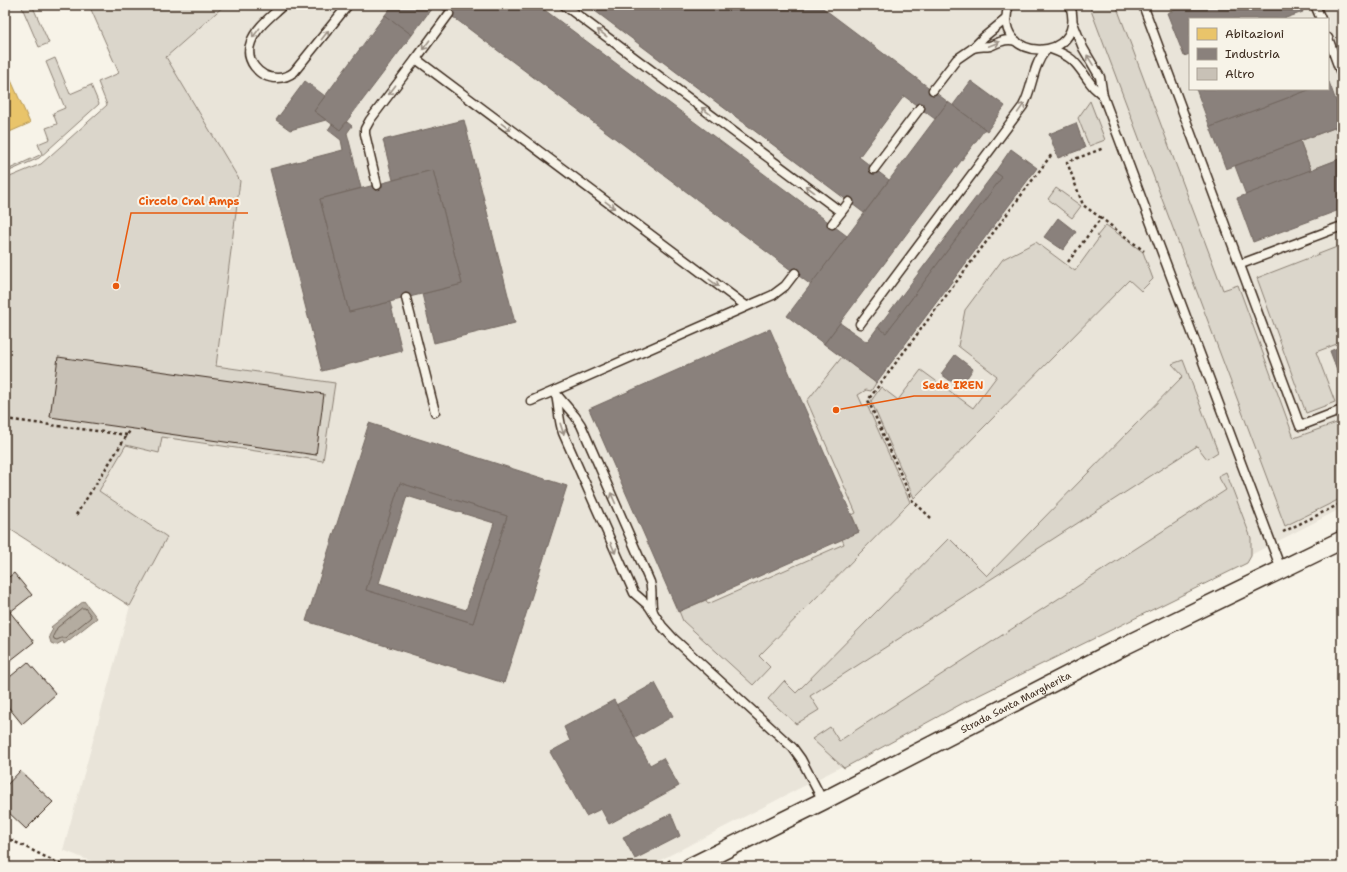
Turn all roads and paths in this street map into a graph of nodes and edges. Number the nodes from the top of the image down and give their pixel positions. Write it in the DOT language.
graph roads {
  1 [pos="283,5"];
  2 [pos="348,5"];
  3 [pos="564,5"];
  4 [pos="1009,5"];
  5 [pos="1070,5"];
  6 [pos="1143,5"];
  7 [pos="1316,5"];
  8 [pos="449,14"];
  9 [pos="1321,18"];
  10 [pos="1006,19"];
  11 [pos="1073,23"];
  12 [pos="1016,41"];
  13 [pos="1329,41"];
  14 [pos="972,48"];
  15 [pos="1048,50"];
  16 [pos="416,59"];
  17 [pos="1342,76"];
  18 [pos="933,90"];
  19 [pos="1103,96"];
  20 [pos="920,108"];
  21 [pos="1104,148"];
  22 [pos="1052,154"];
  23 [pos="874,169"];
  24 [pos="377,184"];
  25 [pos="849,202"];
  26 [pos="841,212"];
  27 [pos="1100,218"];
  28 [pos="832,224"];
  29 [pos="1342,226"];
  30 [pos="1145,251"];
  31 [pos="1068,262"];
  32 [pos="1241,264"];
  33 [pos="795,273"];
  34 [pos="406,298"];
  35 [pos="746,306"];
  36 [pos="860,324"];
  37 [pos="555,391"];
  38 [pos="531,401"];
  39 [pos="1342,410"];
  40 [pos="435,412"];
  41 [pos="5,419"];
  42 [pos="131,429"];
  43 [pos="127,435"];
  44 [pos="76,515"];
  45 [pos="931,518"];
  46 [pos="1342,540"];
  47 [pos="1281,569"];
  48 [pos="653,612"];
  49 [pos="823,801"];
  50 [pos="5,837"];
  51 [pos="66,867"];
  52 [pos="690,867"];
  1 -- 2 [label="lane, one-way"];
  26 -- 3 [label="lane, one-way"];
  4 -- 10 [label="lane"];
  5 -- 11 [label="lane"];
  6 -- 32 [label="lane"];
  7 -- 9 [label="lane"];
  8 -- 16 [label="lane, one-way"];
  10 -- 12 [label="lane"];
  10 -- 14 [label="lane"];
  11 -- 15 [label="lane"];
  19 -- 11 [label="lane, one-way"];
  14 -- 12 [label="lane, one-way"];
  12 -- 15 [label="lane"];
  13 -- 17 [label="lane"];
  14 -- 18 [label="lane"];
  15 -- 19 [label="lane"];
  36 -- 15 [label="lane, one-way"];
  16 -- 24 [label="lane, one-way"];
  16 -- 35 [label="lane, one-way"];
  19 -- 47 [label="lane"];
  20 -- 23 [label="lane"];
  21 -- 27 [label="path"];
  22 -- 45 [label="path"];
  25 -- 26 [label="lane"];
  26 -- 28 [label="lane"];
  27 -- 30 [label="path"];
  27 -- 31 [label="path"];
  29 -- 32 [label="lane"];
  32 -- 39 [label="lane"];
  33 -- 35 [label="lane"];
  34 -- 40 [label="lane"];
  35 -- 37 [label="lane"];
  37 -- 38 [label="lane"];
  48 -- 37 [label="lane, one-way"];
  37 -- 48 [label="lane, one-way"];
  41 -- 43 [label="path"];
  42 -- 43 [label="path"];
  43 -- 44 [label="path"];
  46 -- 47 [label="street, Strada Santa Margherita"];
  47 -- 49 [label="street, Strada Santa Margherita"];
  48 -- 49 [label="lane"];
  49 -- 52 [label="street, Strada Santa Margherita"];
  50 -- 51 [label="path"];
}
